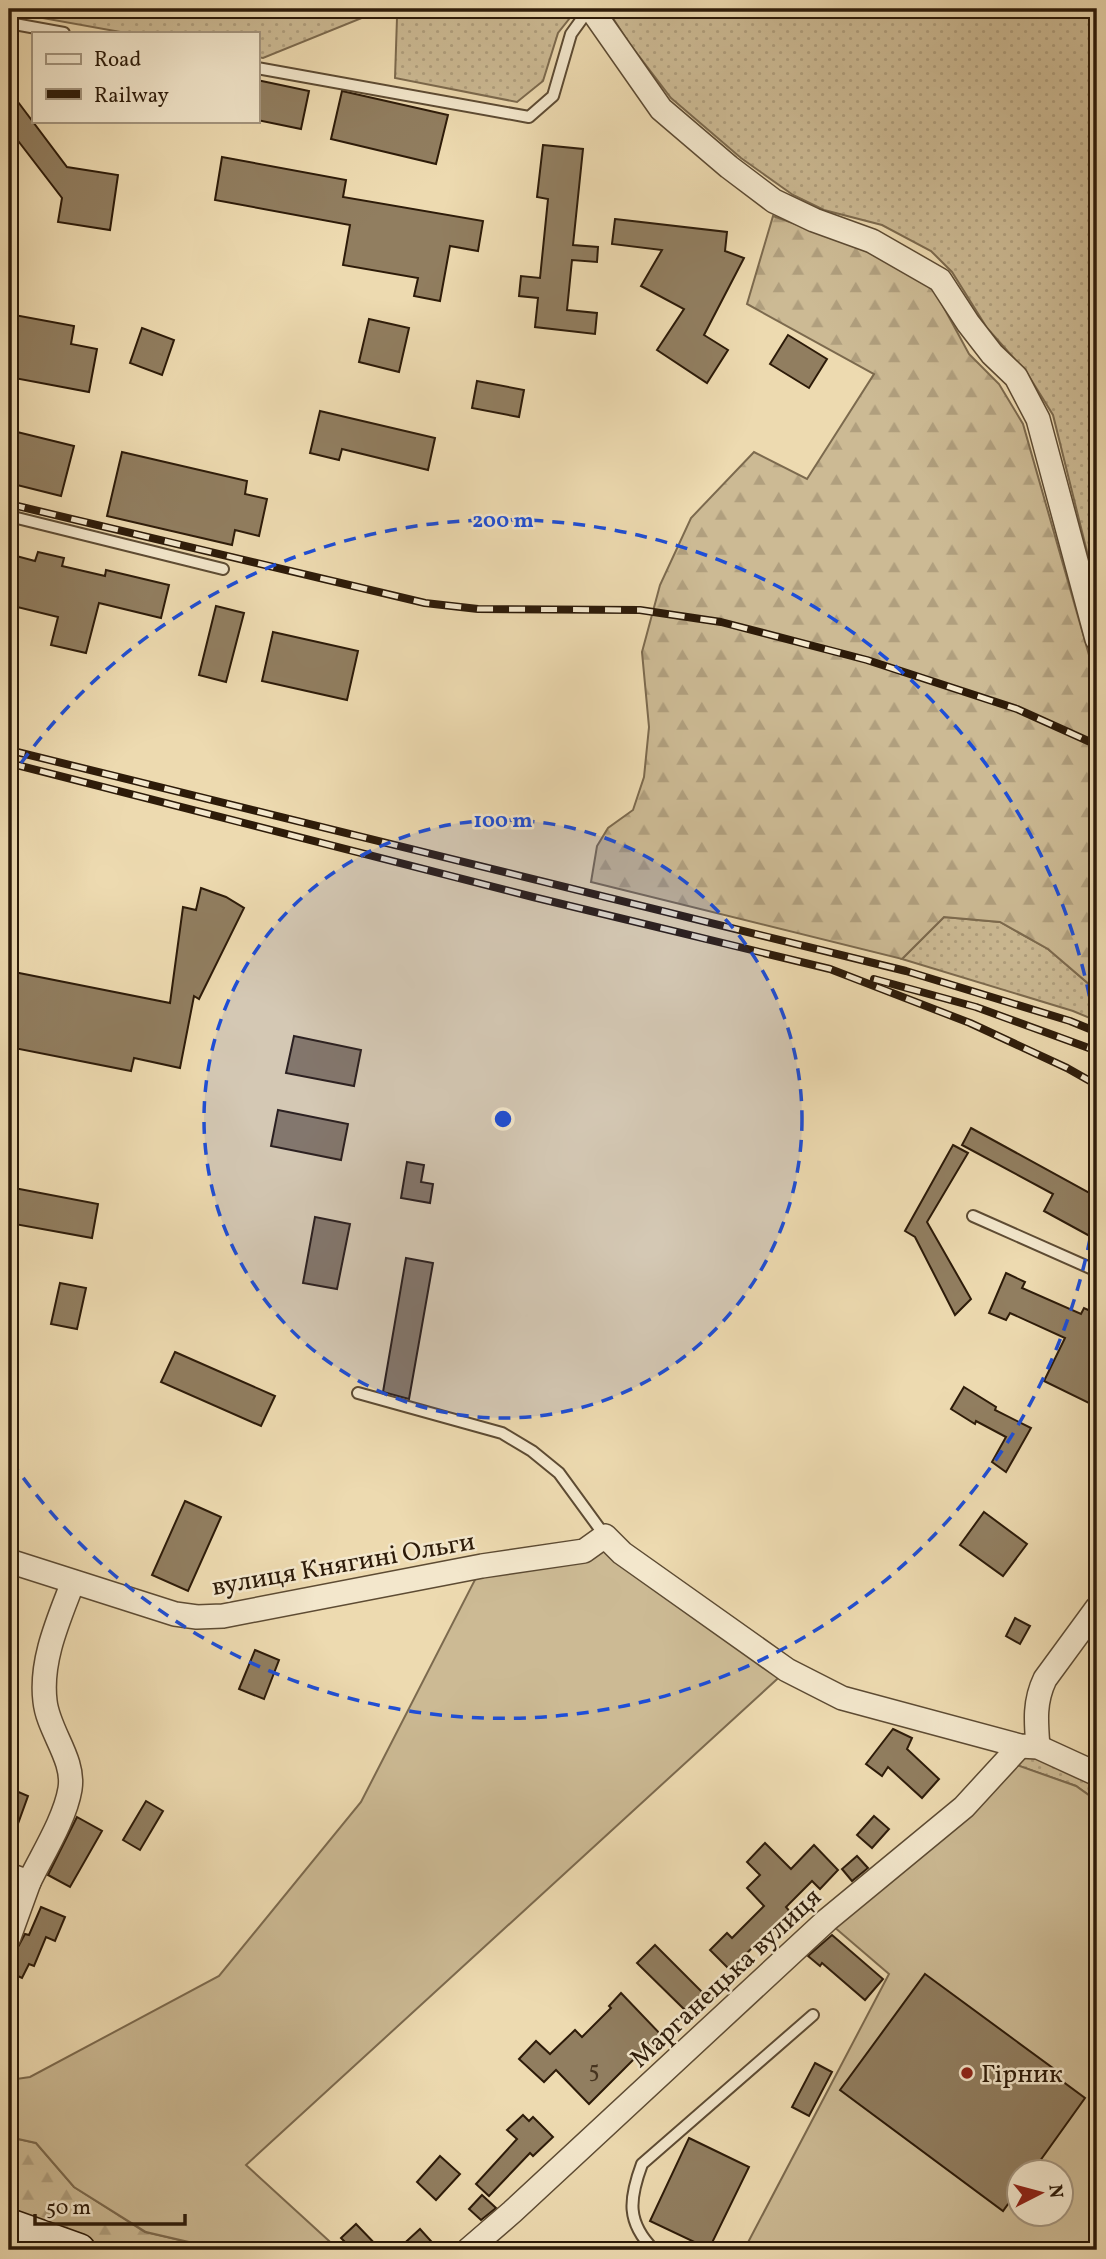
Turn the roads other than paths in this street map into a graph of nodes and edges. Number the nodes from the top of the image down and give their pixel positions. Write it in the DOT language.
graph roads {
  1 [pos="590,9"];
  2 [pos="9,23"];
  3 [pos="58,32"];
  4 [pos="259,68"];
  5 [pos="9,516"];
  6 [pos="222,569"];
  7 [pos="1097,639"];
  8 [pos="973,1216"];
  9 [pos="1097,1271"];
  10 [pos="358,1393"];
  11 [pos="605,1536"];
  12 [pos="9,1562"];
  13 [pos="73,1581"];
  14 [pos="1097,1608"];
  15 [pos="1029,1746"];
  16 [pos="1097,1774"];
  17 [pos="19,1879"];
  18 [pos="9,1937"];
  19 [pos="813,2015"];
  20 [pos="9,2225"];
  21 [pos="79,2250"];
  22 [pos="468,2250"];
  23 [pos="654,2250"];
  1 -- 4 [label="lane"];
  1 -- 7 [label="street"];
  2 -- 3 [label="lane"];
  5 -- 6 [label="lane"];
  8 -- 9 [label="lane"];
  10 -- 11 [label="lane"];
  11 -- 13 [label="street, вулиця Княгині Ольги"];
  11 -- 15 [label="street"];
  12 -- 13 [label="street, вулиця Княгині Ольги"];
  13 -- 17 [label="street"];
  14 -- 15 [label="street"];
  15 -- 16 [label="street"];
  15 -- 22 [label="street, Марганецька вулиця"];
  17 -- 18 [label="street"];
  19 -- 23 [label="lane"];
  20 -- 21 [label="street"];
}
